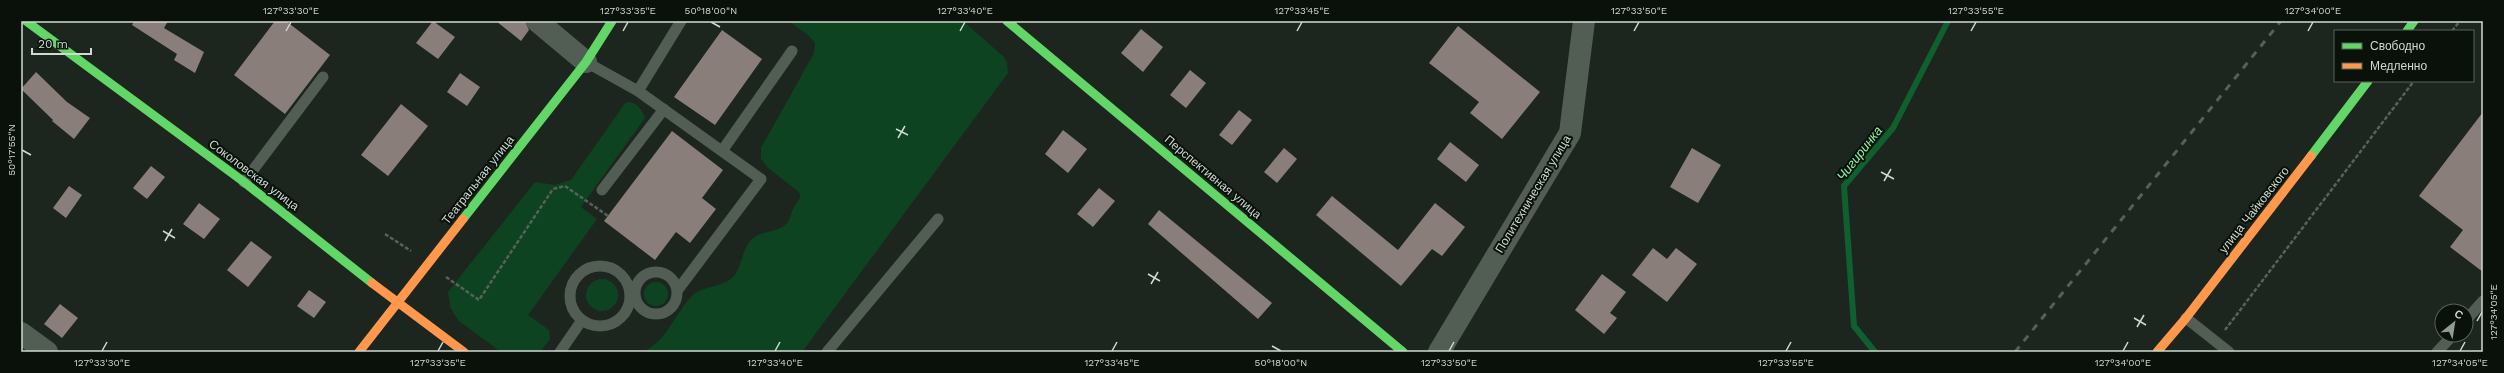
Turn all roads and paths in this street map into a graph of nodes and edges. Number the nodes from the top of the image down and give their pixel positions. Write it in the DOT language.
graph roads {
  1 [pos="26,21"];
  2 [pos="537,21"];
  3 [pos="612,21"];
  4 [pos="680,21"];
  5 [pos="1007,21"];
  6 [pos="1584,21"];
  7 [pos="2414,21"];
  8 [pos="2460,21"];
  9 [pos="2407,30"];
  10 [pos="2453,30"];
  11 [pos="792,51"];
  12 [pos="586,62"];
  13 [pos="323,77"];
  14 [pos="2367,82"];
  15 [pos="2413,82"];
  16 [pos="638,91"];
  17 [pos="664,109"];
  18 [pos="722,151"];
  19 [pos="244,182"];
  20 [pos="602,190"];
  21 [pos="608,216"];
  22 [pos="938,220"];
  23 [pos="385,234"];
  24 [pos="411,251"];
  25 [pos="446,277"];
  26 [pos="677,291"];
  27 [pos="2483,301"];
  28 [pos="398,303"];
  29 [pos="2474,311"];
  30 [pos="650,313"];
  31 [pos="625,314"];
  32 [pos="2186,318"];
  33 [pos="582,320"];
  34 [pos="21,333"];
  35 [pos="2216,342"];
  36 [pos="2445,343"];
  37 [pos="46,352"];
  38 [pos="359,352"];
  39 [pos="464,352"];
  40 [pos="560,352"];
  41 [pos="827,352"];
  42 [pos="1403,352"];
  43 [pos="1439,352"];
  44 [pos="2157,352"];
  45 [pos="2229,352"];
  46 [pos="2437,352"];
  1 -- 19 [label="street, Соколовская улица"];
  2 -- 12 [label="street"];
  3 -- 12 [label="street, Театральная улица"];
  4 -- 16 [label="lane"];
  5 -- 42 [label="street, Перспективная улица"];
  6 -- 43 [label="street, Политехническая улица"];
  7 -- 9 [label="street"];
  8 -- 10 [label="path"];
  11 -- 18 [label="lane"];
  12 -- 16 [label="lane"];
  12 -- 28 [label="street, Театральная улица"];
  13 -- 19 [label="lane"];
  14 -- 32 [label="street, улица Чайковского"];
  15 -- 35 [label="path"];
  16 -- 17 [label="lane"];
  17 -- 18 [label="lane"];
  17 -- 20 [label="lane"];
  18 -- 26 [label="lane"];
  19 -- 28 [label="street, Соколовская улица"];
  21 -- 25 [label="path"];
  22 -- 41 [label="lane"];
  23 -- 24 [label="path"];
  26 -- 30 [label="lane"];
  26 -- 30 [label="lane"];
  27 -- 29 [label="lane"];
  28 -- 38 [label="street, Театральная улица"];
  28 -- 39 [label="street, Соколовская улица"];
  30 -- 31 [label="lane"];
  31 -- 33 [label="lane"];
  31 -- 33 [label="lane"];
  32 -- 35 [label="lane"];
  32 -- 44 [label="street, улица Чайковского"];
  33 -- 40 [label="lane"];
  34 -- 37 [label="street"];
  35 -- 45 [label="lane"];
  36 -- 46 [label="lane"];
}
